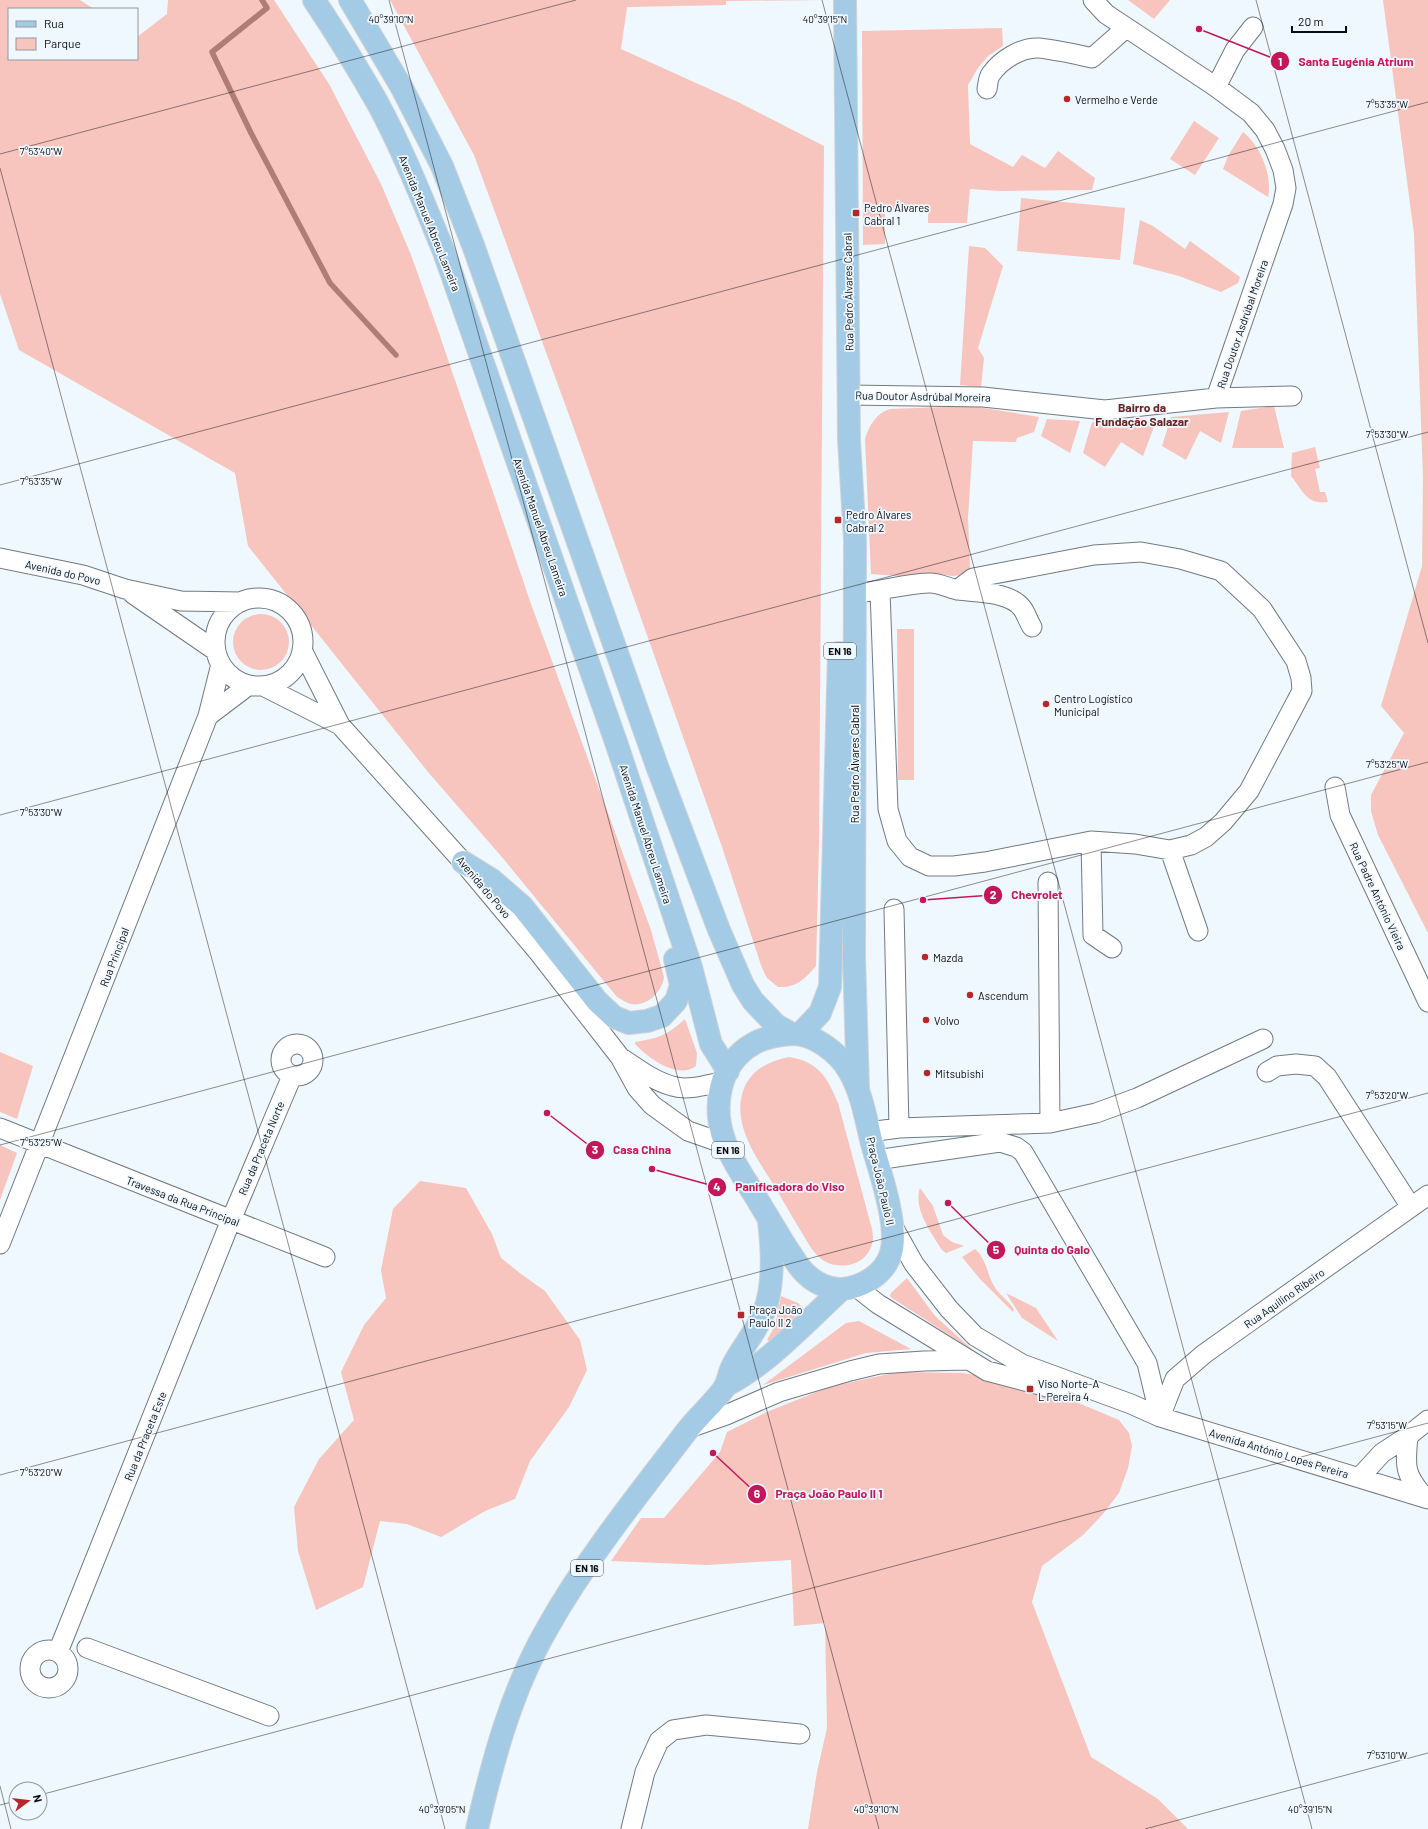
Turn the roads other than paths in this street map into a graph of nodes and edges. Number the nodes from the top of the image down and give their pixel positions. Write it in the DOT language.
graph roads {
  1 [pos="314,0"];
  2 [pos="350,0"];
  3 [pos="845,0"];
  4 [pos="1093,0"];
  5 [pos="1253,27"];
  6 [pos="1126,28"];
  7 [pos="1216,87"];
  8 [pos="987,89"];
  9 [pos="849,395"];
  10 [pos="1292,396"];
  11 [pos="1216,398"];
  12 [pos="849,440"];
  13 [pos="0,558"];
  14 [pos="125,589"];
  15 [pos="957,590"];
  16 [pos="880,591"];
  17 [pos="854,593"];
  18 [pos="241,602"];
  19 [pos="1032,627"];
  20 [pos="302,650"];
  21 [pos="218,658"];
  22 [pos="256,686"];
  23 [pos="208,716"];
  24 [pos="340,725"];
  25 [pos="1335,787"];
  26 [pos="632,790"];
  27 [pos="1090,841"];
  28 [pos="1170,850"];
  29 [pos="463,862"];
  30 [pos="1048,882"];
  31 [pos="894,909"];
  32 [pos="1198,931"];
  33 [pos="1112,948"];
  34 [pos="1428,1000"];
  35 [pos="796,1034"];
  36 [pos="1263,1039"];
  37 [pos="620,1057"];
  38 [pos="1267,1072"];
  39 [pos="292,1076"];
  40 [pos="724,1077"];
  41 [pos="858,1089"];
  42 [pos="1050,1124"];
  43 [pos="0,1128"];
  44 [pos="899,1128"];
  45 [pos="869,1132"];
  46 [pos="725,1144"];
  47 [pos="40,1145"];
  48 [pos="876,1160"];
  49 [pos="1428,1195"];
  50 [pos="1412,1207"];
  51 [pos="231,1220"];
  52 [pos="770,1221"];
  53 [pos="892,1225"];
  54 [pos="0,1244"];
  55 [pos="325,1257"];
  56 [pos="848,1288"];
  57 [pos="968,1360"];
  58 [pos="725,1386"];
  59 [pos="1132,1404"];
  60 [pos="1160,1417"];
  61 [pos="1428,1420"];
  62 [pos="689,1428"];
  63 [pos="1408,1436"];
  64 [pos="1360,1477"];
  65 [pos="1427,1498"];
  66 [pos="87,1648"];
  67 [pos="58,1652"];
  68 [pos="269,1716"];
  69 [pos="800,1734"];
  70 [pos="477,1829"];
  71 [pos="631,1829"];
  1 -- 26 [label="main road, Avenida Manuel Abreu Lameira"];
  2 -- 35 [label="main road"];
  3 -- 9 [label="main road, Rua Pedro Álvares Cabral / EN 16"];
  4 -- 6 [label="street, Rua Doutor Asdrúbal Moreira"];
  5 -- 7 [label="street"];
  6 -- 7 [label="street, Rua Doutor Asdrúbal Moreira"];
  6 -- 8 [label="street"];
  7 -- 11 [label="street, Rua Doutor Asdrúbal Moreira"];
  9 -- 11 [label="street, Rua Doutor Asdrúbal Moreira"];
  9 -- 12 [label="main road, Rua Pedro Álvares Cabral / EN 16"];
  10 -- 11 [label="street"];
  12 -- 17 [label="main road, Rua Pedro Álvares Cabral / EN 16"];
  12 -- 35 [label="main road, Rua Pedro Álvares Cabral / EN 16"];
  13 -- 14 [label="street, Avenida do Povo"];
  14 -- 18 [label="street, Avenida do Povo"];
  14 -- 21 [label="street, Avenida do Povo"];
  15 -- 16 [label="street"];
  15 -- 19 [label="street"];
  15 -- 28 [label="street"];
  16 -- 17 [label="street"];
  16 -- 27 [label="street"];
  17 -- 41 [label="main road, Rua Pedro Álvares Cabral / EN 16"];
  18 -- 20 [label="street, Avenida do Povo"];
  18 -- 21 [label="street, Avenida do Povo"];
  20 -- 22 [label="street, Avenida do Povo"];
  20 -- 24 [label="street, Avenida do Povo"];
  21 -- 22 [label="street, Avenida do Povo"];
  21 -- 23 [label="street, Rua Principal"];
  22 -- 23 [label="street"];
  22 -- 24 [label="street, Avenida do Povo"];
  23 -- 47 [label="street, Rua Principal"];
  24 -- 29 [label="street, Avenida do Povo"];
  25 -- 34 [label="street, Rua Padre António Vieira"];
  26 -- 29 [label="main road"];
  26 -- 40 [label="main road, Avenida Manuel Abreu Lameira"];
  27 -- 28 [label="street"];
  27 -- 33 [label="street"];
  28 -- 32 [label="street"];
  29 -- 37 [label="street, Avenida do Povo"];
  30 -- 42 [label="street"];
  31 -- 44 [label="street"];
  35 -- 40 [label="main road, EN 16"];
  35 -- 41 [label="main road, Praça João Paulo II / EN 16"];
  36 -- 42 [label="street"];
  37 -- 40 [label="street, Avenida do Povo"];
  37 -- 46 [label="street, Avenida do Povo"];
  38 -- 50 [label="street"];
  39 -- 51 [label="street, Rua da Praceta Norte"];
  40 -- 46 [label="main road, EN 16"];
  41 -- 45 [label="main road, Praça João Paulo II / EN 16"];
  42 -- 44 [label="street"];
  43 -- 47 [label="street, Travessa da Rua Principal"];
  44 -- 45 [label="street"];
  45 -- 48 [label="main road, Praça João Paulo II / EN 16"];
  46 -- 52 [label="main road, EN 16"];
  47 -- 51 [label="street, Travessa da Rua Principal"];
  47 -- 54 [label="street, Rua Principal"];
  48 -- 53 [label="main road, Praça João Paulo II / EN 16"];
  48 -- 60 [label="street"];
  49 -- 50 [label="street, Rua Aquilino Ribeiro"];
  50 -- 60 [label="street, Rua Aquilino Ribeiro"];
  51 -- 55 [label="street, Travessa da Rua Principal"];
  51 -- 67 [label="street, Rua da Praceta Este"];
  52 -- 56 [label="main road, EN 16"];
  52 -- 58 [label="main road, EN 16"];
  53 -- 56 [label="main road, Praça João Paulo II / EN 16"];
  53 -- 59 [label="street, Avenida António Lopes Pereira"];
  56 -- 57 [label="street, Avenida António Lopes Pereira"];
  56 -- 58 [label="main road, EN 16"];
  57 -- 59 [label="street, Avenida António Lopes Pereira"];
  57 -- 62 [label="street"];
  58 -- 62 [label="main road, EN 16"];
  59 -- 60 [label="street, Avenida António Lopes Pereira"];
  60 -- 64 [label="street, Avenida António Lopes Pereira"];
  61 -- 63 [label="street"];
  62 -- 70 [label="main road, EN 16"];
  63 -- 64 [label="street"];
  63 -- 65 [label="street"];
  64 -- 65 [label="street, Avenida António Lopes Pereira"];
  66 -- 68 [label="street"];
  69 -- 71 [label="street"];
}
